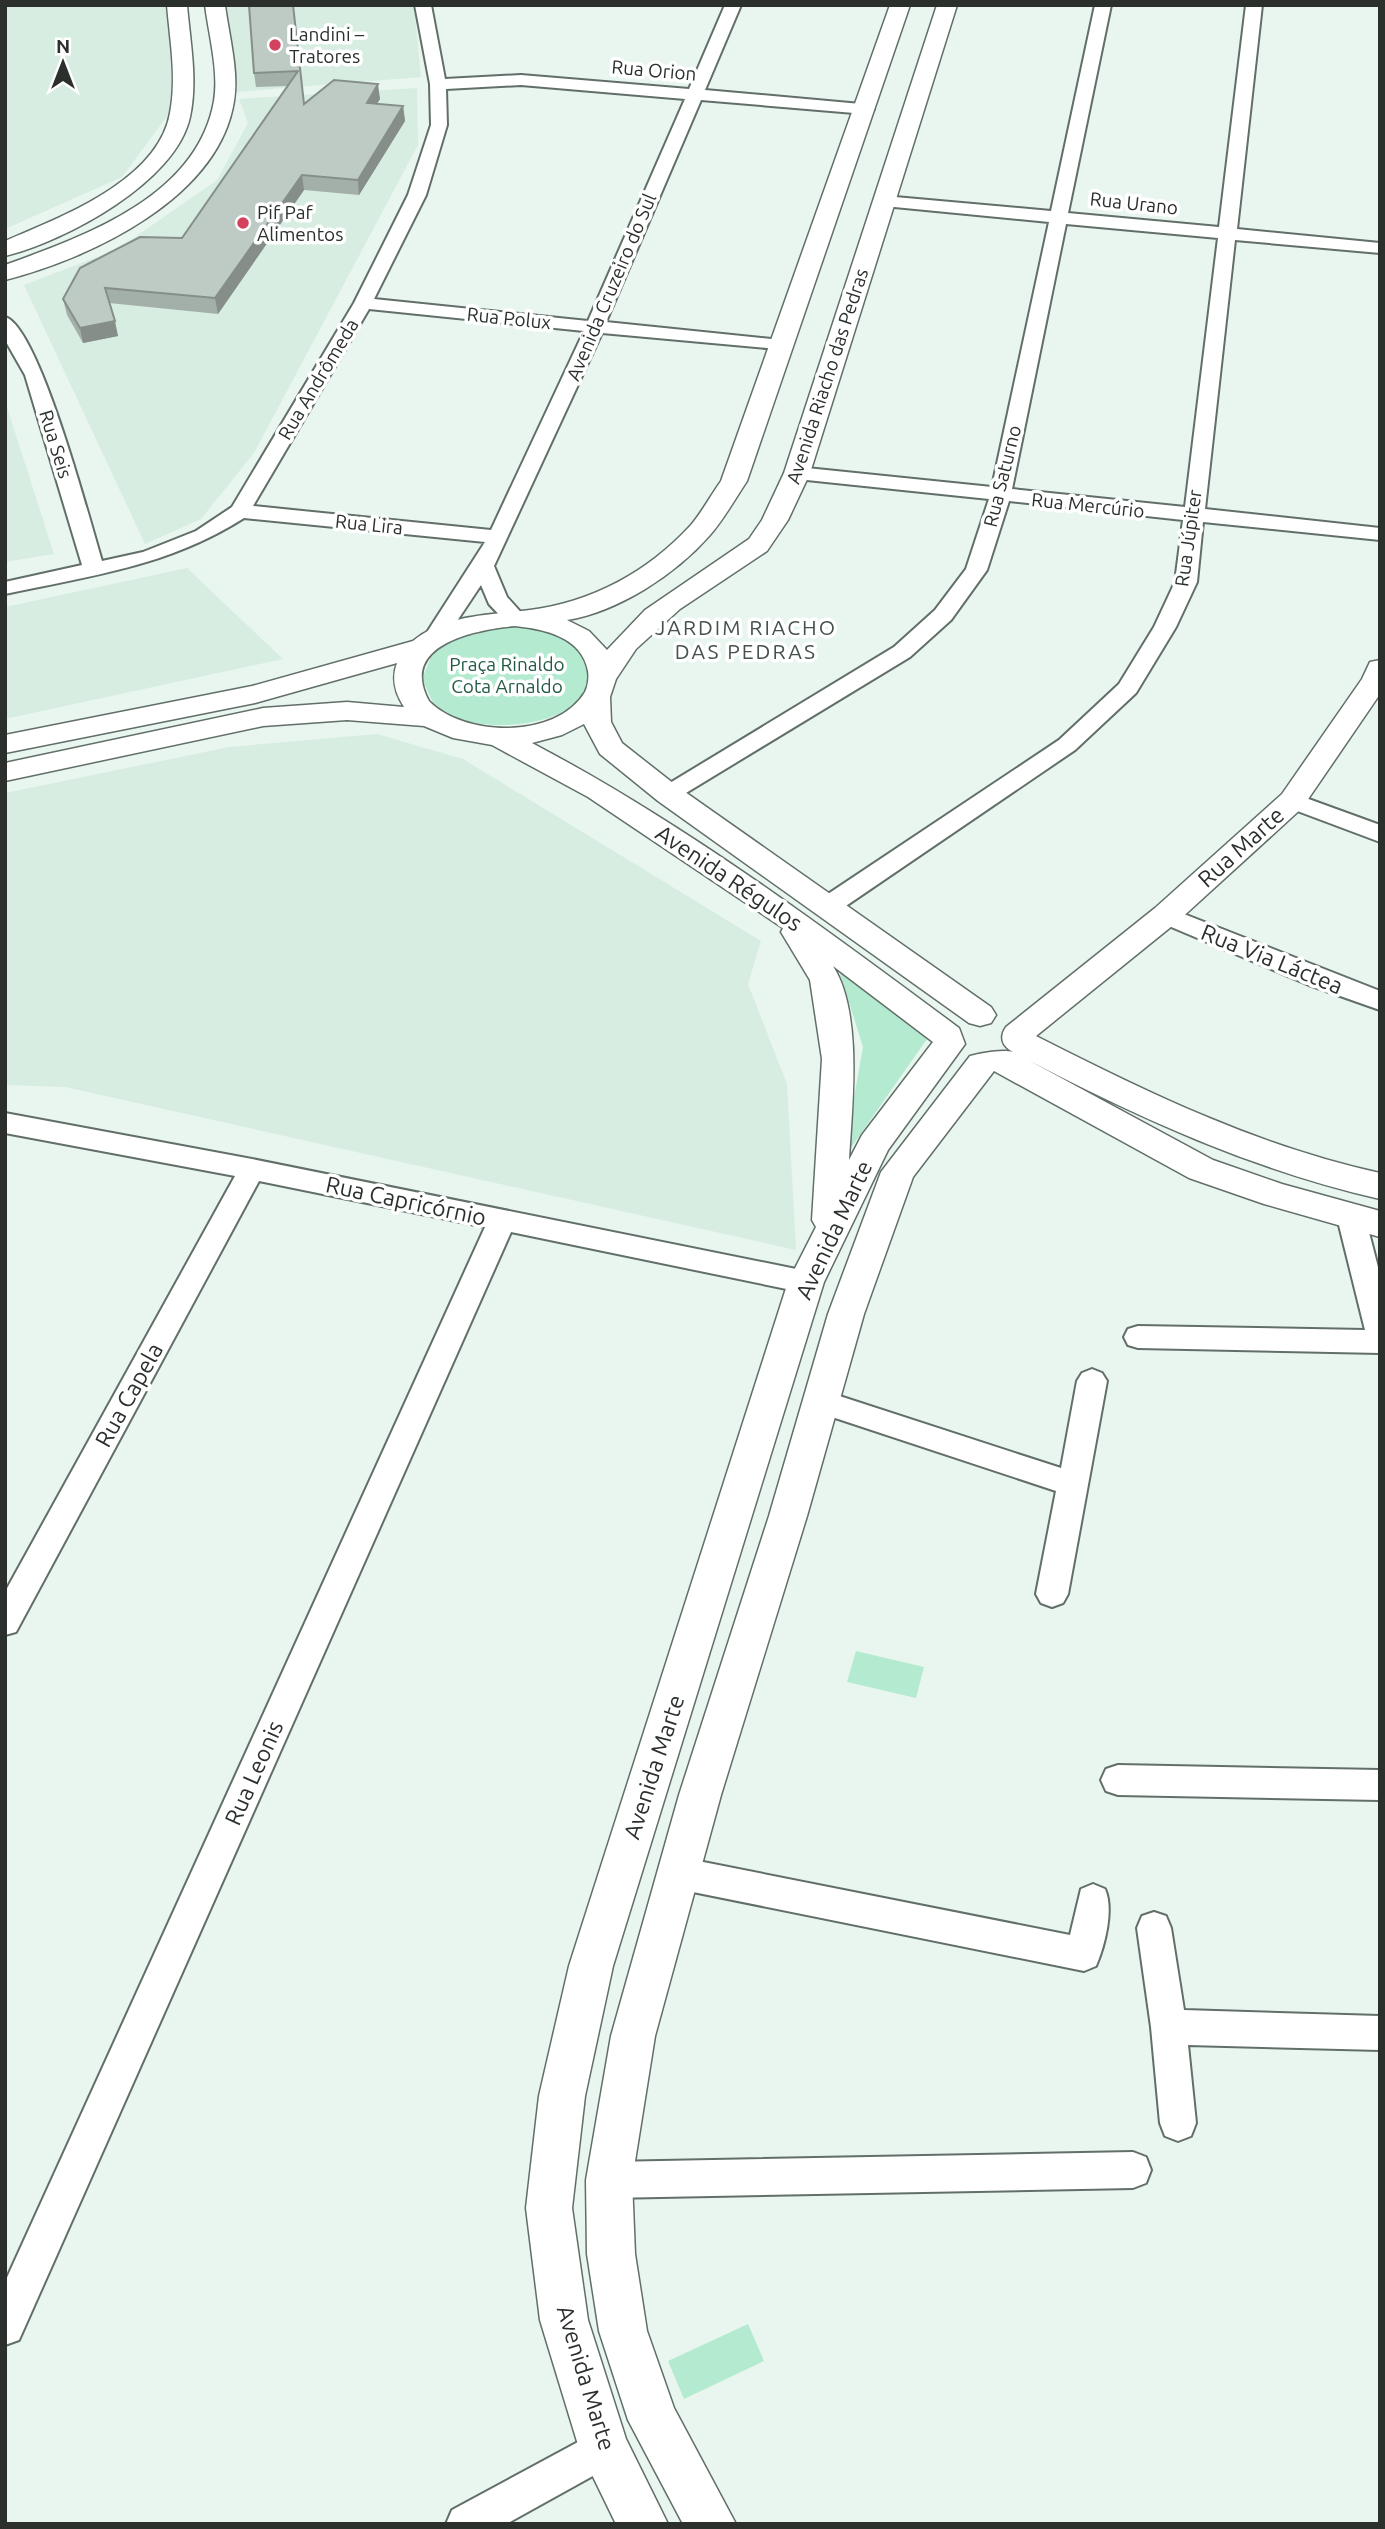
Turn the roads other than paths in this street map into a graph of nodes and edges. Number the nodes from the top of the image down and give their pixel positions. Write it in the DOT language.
graph roads {
  1 [pos="177,5"];
  2 [pos="215,5"];
  3 [pos="423,5"];
  4 [pos="733,5"];
  5 [pos="900,5"];
  6 [pos="947,5"];
  7 [pos="1102,5"];
  8 [pos="1254,5"];
  9 [pos="219,46"];
  10 [pos="180,50"];
  11 [pos="438,84"];
  12 [pos="692,94"];
  13 [pos="866,109"];
  14 [pos="884,201"];
  15 [pos="1057,217"];
  16 [pos="1228,233"];
  17 [pos="5,248"];
  18 [pos="1380,248"];
  19 [pos="5,273"];
  20 [pos="363,303"];
  21 [pos="5,323"];
  22 [pos="595,327"];
  23 [pos="781,346"];
  24 [pos="797,473"];
  25 [pos="1000,496"];
  26 [pos="240,511"];
  27 [pos="1192,516"];
  28 [pos="1380,534"];
  29 [pos="498,537"];
  30 [pos="484,566"];
  31 [pos="94,570"];
  32 [pos="5,588"];
  33 [pos="521,619"];
  34 [pos="428,643"];
  35 [pos="1379,676"];
  36 [pos="599,687"];
  37 [pos="429,718"];
  38 [pos="499,737"];
  39 [pos="5,744"];
  40 [pos="5,772"];
  41 [pos="668,794"];
  42 [pos="1292,801"];
  43 [pos="1380,834"];
  44 [pos="828,906"];
  45 [pos="785,914"];
  46 [pos="1166,915"];
  47 [pos="1380,1001"];
  48 [pos="987,1040"];
  49 [pos="5,1123"];
  50 [pos="252,1169"];
  51 [pos="1380,1186"];
  52 [pos="502,1221"];
  53 [pos="1366,1221"];
  54 [pos="829,1236"];
  55 [pos="806,1282"];
  56 [pos="1380,1332"];
  57 [pos="1139,1337"];
  58 [pos="1380,1342"];
  59 [pos="1092,1381"];
  60 [pos="773,1393"];
  61 [pos="821,1402"];
  62 [pos="1073,1483"];
  63 [pos="1052,1594"];
  64 [pos="5,1622"];
  65 [pos="1118,1780"];
  66 [pos="1380,1785"];
  67 [pos="678,1873"];
  68 [pos="1093,1900"];
  69 [pos="1154,1928"];
  70 [pos="1169,2026"];
  71 [pos="1380,2033"];
  72 [pos="1178,2123"];
  73 [pos="1133,2170"];
  74 [pos="610,2180"];
  75 [pos="5,2326"];
  76 [pos="653,2420"];
  77 [pos="604,2448"];
  78 [pos="466,2524"];
  79 [pos="643,2524"];
  80 [pos="711,2524"];
  1 -- 10 [label="street"];
  2 -- 9 [label="street"];
  3 -- 11 [label="street, Rua Andrômeda"];
  4 -- 12 [label="street, Avenida Cruzeiro do Sul"];
  5 -- 13 [label="street"];
  6 -- 14 [label="street, Avenida Riacho das Pedras"];
  7 -- 15 [label="street, Rua Saturno"];
  8 -- 16 [label="street, Rua Júpiter"];
  9 -- 10 [label="street"];
  9 -- 19 [label="street"];
  10 -- 17 [label="street"];
  11 -- 12 [label="street, Rua Orion"];
  11 -- 20 [label="street, Rua Andrômeda"];
  12 -- 13 [label="street, Rua Orion"];
  12 -- 22 [label="street, Avenida Cruzeiro do Sul"];
  13 -- 23 [label="street"];
  14 -- 15 [label="street, Rua Urano"];
  14 -- 24 [label="street, Avenida Riacho das Pedras"];
  15 -- 16 [label="street, Rua Urano"];
  15 -- 25 [label="street, Rua Saturno"];
  16 -- 18 [label="street, Rua Urano"];
  16 -- 27 [label="street, Rua Júpiter"];
  20 -- 22 [label="street, Rua Polux"];
  20 -- 26 [label="street, Rua Andrômeda"];
  21 -- 31 [label="street, Rua Seis"];
  22 -- 23 [label="street, Rua Polux"];
  22 -- 29 [label="street, Avenida Cruzeiro do Sul"];
  23 -- 33 [label="street"];
  24 -- 25 [label="street, Rua Mercúrio"];
  24 -- 36 [label="street, Avenida Riacho das Pedras"];
  25 -- 27 [label="street, Rua Mercúrio"];
  25 -- 41 [label="street, Rua Saturno"];
  26 -- 29 [label="street, Rua Lira"];
  26 -- 31 [label="street, Rua Andrômeda"];
  27 -- 28 [label="street, Rua Mercúrio"];
  27 -- 44 [label="street, Rua Júpiter"];
  29 -- 30 [label="street, Avenida Cruzeiro do Sul"];
  30 -- 33 [label="street"];
  30 -- 34 [label="street, Avenida Cruzeiro do Sul"];
  31 -- 32 [label="street, Rua Andrômeda"];
  33 -- 34 [label="street"];
  33 -- 36 [label="street"];
  34 -- 37 [label="street"];
  34 -- 39 [label="street"];
  35 -- 42 [label="street, Rua Marte"];
  36 -- 38 [label="street"];
  36 -- 41 [label="street, Avenida Régulos"];
  37 -- 38 [label="street"];
  37 -- 40 [label="street"];
  38 -- 45 [label="street, Avenida Régulos"];
  41 -- 44 [label="street, Avenida Régulos"];
  42 -- 43 [label="street"];
  42 -- 46 [label="street, Rua Marte"];
  44 -- 48 [label="street, Avenida Régulos"];
  45 -- 48 [label="street, Avenida Régulos"];
  45 -- 54 [label="street"];
  46 -- 47 [label="street, Rua Via Láctea"];
  46 -- 48 [label="street, Rua Marte"];
  48 -- 51 [label="street, Avenida Régulos"];
  48 -- 53 [label="street, Avenida Régulos"];
  48 -- 54 [label="street, Avenida Marte"];
  48 -- 61 [label="street, Avenida Marte"];
  49 -- 50 [label="street, Rua Capricórnio"];
  50 -- 52 [label="street, Rua Capricórnio"];
  50 -- 64 [label="street, Rua Capela"];
  52 -- 55 [label="street, Rua Capricórnio"];
  52 -- 75 [label="street, Rua Leonis"];
  53 -- 56 [label="street"];
  54 -- 55 [label="street, Avenida Marte"];
  55 -- 60 [label="street, Avenida Marte"];
  57 -- 58 [label="street"];
  59 -- 62 [label="street"];
  60 -- 61 [label="street"];
  60 -- 77 [label="street, Avenida Marte"];
  61 -- 62 [label="street"];
  61 -- 67 [label="street, Avenida Marte"];
  62 -- 63 [label="street"];
  65 -- 66 [label="street"];
  67 -- 68 [label="street"];
  67 -- 74 [label="street, Avenida Marte"];
  69 -- 70 [label="street"];
  70 -- 71 [label="street"];
  70 -- 72 [label="street"];
  73 -- 74 [label="street"];
  74 -- 76 [label="street, Avenida Marte"];
  76 -- 77 [label="street"];
  76 -- 80 [label="street, Avenida Marte"];
  77 -- 78 [label="street"];
  77 -- 79 [label="street, Avenida Marte"];
}
